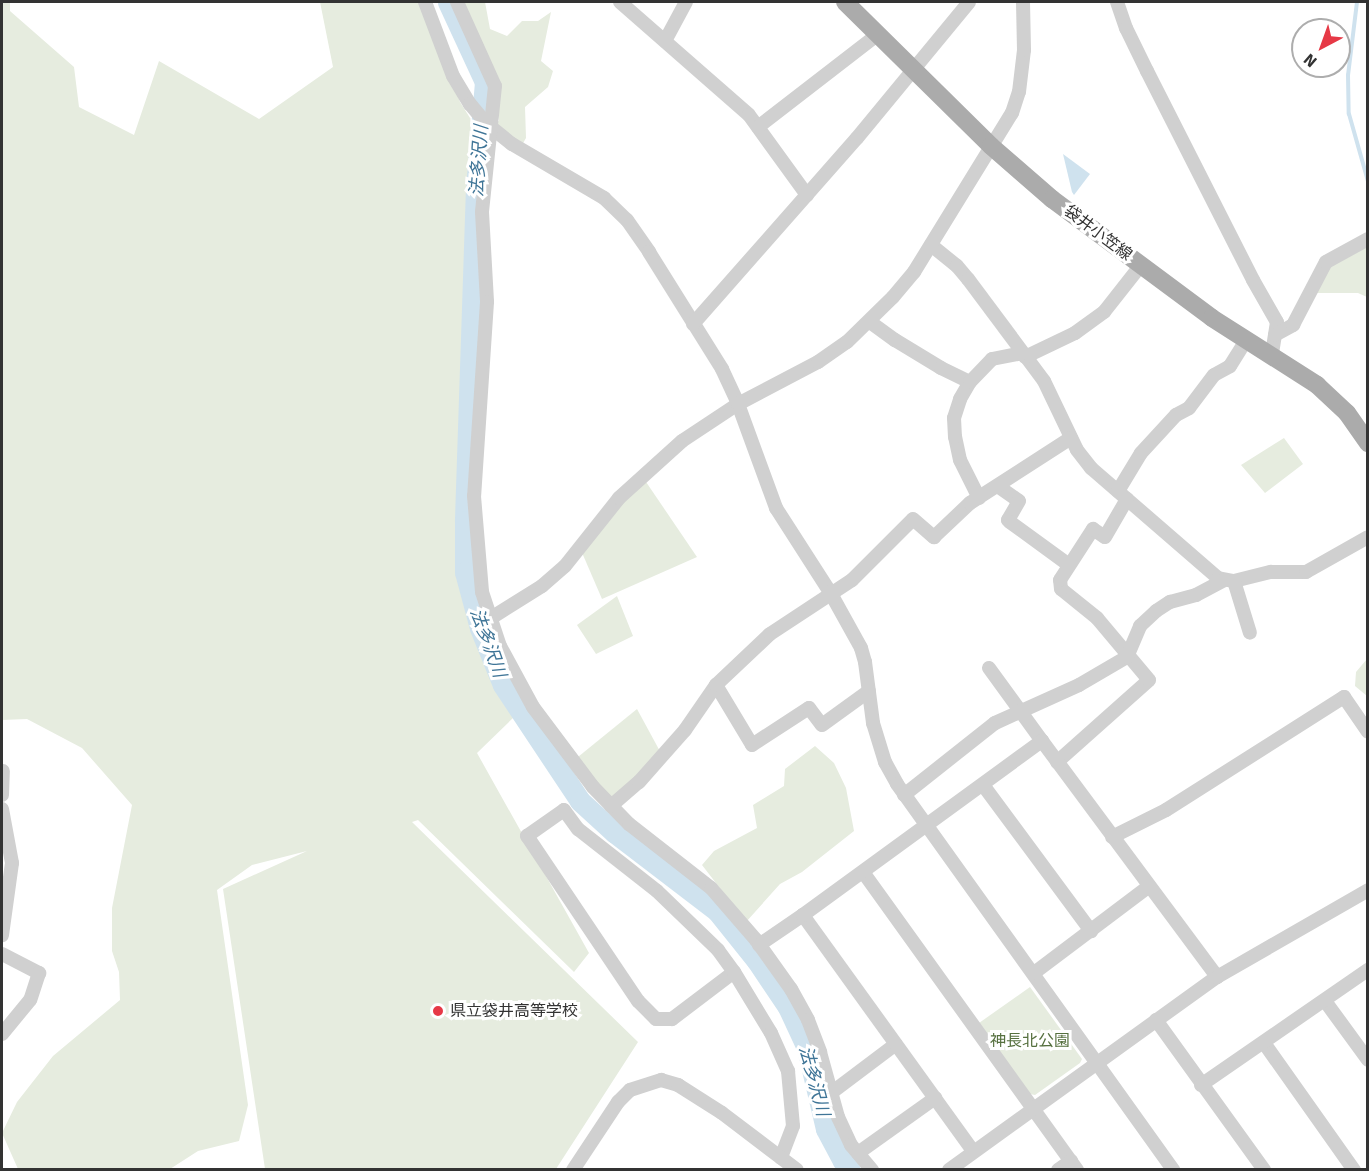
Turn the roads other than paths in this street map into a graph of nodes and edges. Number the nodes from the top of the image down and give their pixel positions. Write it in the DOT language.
graph roads {
  1 [pos="425,2"];
  2 [pos="457,2"];
  3 [pos="620,2"];
  4 [pos="686,2"];
  5 [pos="845,2"];
  6 [pos="969,2"];
  7 [pos="1023,2"];
  8 [pos="1117,2"];
  9 [pos="877,35"];
  10 [pos="665,41"];
  11 [pos="913,70"];
  12 [pos="488,125"];
  13 [pos="758,127"];
  14 [pos="991,146"];
  15 [pos="807,195"];
  16 [pos="1368,239"];
  17 [pos="931,245"];
  18 [pos="1141,265"];
  19 [pos="870,321"];
  20 [pos="693,324"];
  21 [pos="1275,335"];
  22 [pos="1247,339"];
  23 [pos="1272,354"];
  24 [pos="1024,355"];
  25 [pos="970,382"];
  26 [pos="738,404"];
  27 [pos="1071,438"];
  28 [pos="1368,443"];
  29 [pos="999,486"];
  30 [pos="1123,495"];
  31 [pos="979,498"];
  32 [pos="1368,537"];
  33 [pos="1070,565"];
  34 [pos="1229,580"];
  35 [pos="830,592"];
  36 [pos="491,618"];
  37 [pos="1250,633"];
  38 [pos="1129,654"];
  39 [pos="989,668"];
  40 [pos="716,685"];
  41 [pos="869,691"];
  42 [pos="1021,711"];
  43 [pos="1368,732"];
  44 [pos="1042,741"];
  45 [pos="1057,762"];
  46 [pos="3,771"];
  47 [pos="983,785"];
  48 [pos="2,795"];
  49 [pos="904,795"];
  50 [pos="611,806"];
  51 [pos="2,809"];
  52 [pos="927,826"];
  53 [pos="1112,837"];
  54 [pos="863,872"];
  55 [pos="1148,887"];
  56 [pos="1368,890"];
  57 [pos="803,915"];
  58 [pos="1091,931"];
  59 [pos="2,934"];
  60 [pos="759,945"];
  61 [pos="2,954"];
  62 [pos="1368,970"];
  63 [pos="734,972"];
  64 [pos="1034,973"];
  65 [pos="1217,977"];
  66 [pos="1325,1001"];
  67 [pos="1156,1020"];
  68 [pos="2,1034"];
  69 [pos="1264,1043"];
  70 [pos="896,1044"];
  71 [pos="1368,1060"];
  72 [pos="1096,1063"];
  73 [pos="1201,1085"];
  74 [pos="831,1093"];
  75 [pos="935,1098"];
  76 [pos="1033,1109"];
  77 [pos="973,1151"];
  78 [pos="858,1153"];
  79 [pos="781,1158"];
  80 [pos="1074,1165"];
  81 [pos="573,1170"];
  82 [pos="796,1170"];
  83 [pos="872,1170"];
  84 [pos="949,1170"];
  85 [pos="1059,1170"];
  86 [pos="1173,1170"];
  87 [pos="1264,1170"];
  88 [pos="1354,1170"];
  1 -- 12 [label="street"];
  2 -- 12 [label="street"];
  3 -- 10 [label="street"];
  4 -- 10 [label="street"];
  5 -- 9 [label="main road, 袋井小笠線"];
  6 -- 11 [label="street"];
  7 -- 14 [label="street"];
  8 -- 21 [label="street"];
  9 -- 11 [label="main road, 袋井小笠線"];
  9 -- 13 [label="street"];
  10 -- 13 [label="street"];
  11 -- 14 [label="main road, 袋井小笠線"];
  11 -- 15 [label="street"];
  12 -- 20 [label="street"];
  12 -- 36 [label="street"];
  13 -- 15 [label="street"];
  14 -- 17 [label="street"];
  14 -- 18 [label="main road, 袋井小笠線"];
  15 -- 20 [label="street"];
  16 -- 21 [label="street"];
  17 -- 19 [label="street"];
  17 -- 24 [label="street"];
  18 -- 22 [label="main road, 袋井小笠線"];
  18 -- 24 [label="street"];
  19 -- 25 [label="street"];
  19 -- 26 [label="street"];
  20 -- 26 [label="street"];
  21 -- 23 [label="street"];
  22 -- 23 [label="main road, 袋井小笠線"];
  22 -- 30 [label="street"];
  23 -- 28 [label="main road, 袋井小笠線"];
  24 -- 25 [label="street"];
  24 -- 27 [label="street"];
  25 -- 31 [label="street"];
  26 -- 35 [label="street"];
  26 -- 36 [label="street"];
  27 -- 29 [label="street"];
  27 -- 30 [label="street"];
  29 -- 31 [label="street"];
  29 -- 33 [label="street"];
  30 -- 33 [label="street"];
  30 -- 34 [label="street"];
  31 -- 35 [label="street"];
  32 -- 34 [label="street"];
  33 -- 38 [label="street"];
  34 -- 37 [label="street"];
  34 -- 38 [label="street"];
  35 -- 40 [label="street"];
  35 -- 41 [label="street"];
  36 -- 50 [label="street"];
  38 -- 42 [label="street"];
  38 -- 45 [label="street"];
  39 -- 42 [label="street"];
  40 -- 41 [label="street"];
  40 -- 50 [label="street"];
  41 -- 49 [label="street"];
  42 -- 44 [label="street"];
  42 -- 49 [label="street"];
  43 -- 53 [label="street"];
  44 -- 45 [label="street"];
  44 -- 47 [label="street"];
  45 -- 53 [label="street"];
  46 -- 48 [label="street"];
  47 -- 52 [label="street"];
  47 -- 58 [label="street"];
  49 -- 52 [label="street"];
  50 -- 60 [label="street"];
  51 -- 59 [label="street"];
  52 -- 54 [label="street"];
  52 -- 64 [label="street"];
  53 -- 55 [label="street"];
  54 -- 57 [label="street"];
  54 -- 76 [label="street"];
  55 -- 58 [label="street"];
  55 -- 65 [label="street"];
  56 -- 65 [label="street"];
  57 -- 60 [label="street"];
  57 -- 70 [label="street"];
  58 -- 64 [label="street"];
  60 -- 74 [label="street"];
  61 -- 68 [label="street"];
  62 -- 66 [label="street"];
  63 -- 63 [label="street"];
  63 -- 79 [label="street"];
  64 -- 72 [label="street"];
  65 -- 67 [label="street"];
  66 -- 69 [label="street"];
  66 -- 71 [label="street"];
  67 -- 72 [label="street"];
  67 -- 73 [label="street"];
  69 -- 73 [label="street"];
  69 -- 88 [label="street"];
  70 -- 74 [label="street"];
  70 -- 75 [label="street"];
  72 -- 76 [label="street"];
  72 -- 86 [label="street"];
  73 -- 87 [label="street"];
  74 -- 78 [label="street"];
  75 -- 77 [label="street"];
  75 -- 78 [label="street"];
  76 -- 77 [label="street"];
  76 -- 80 [label="street"];
  77 -- 84 [label="street"];
  78 -- 83 [label="street"];
  79 -- 81 [label="street"];
  79 -- 82 [label="street"];
  80 -- 85 [label="street"];
}
